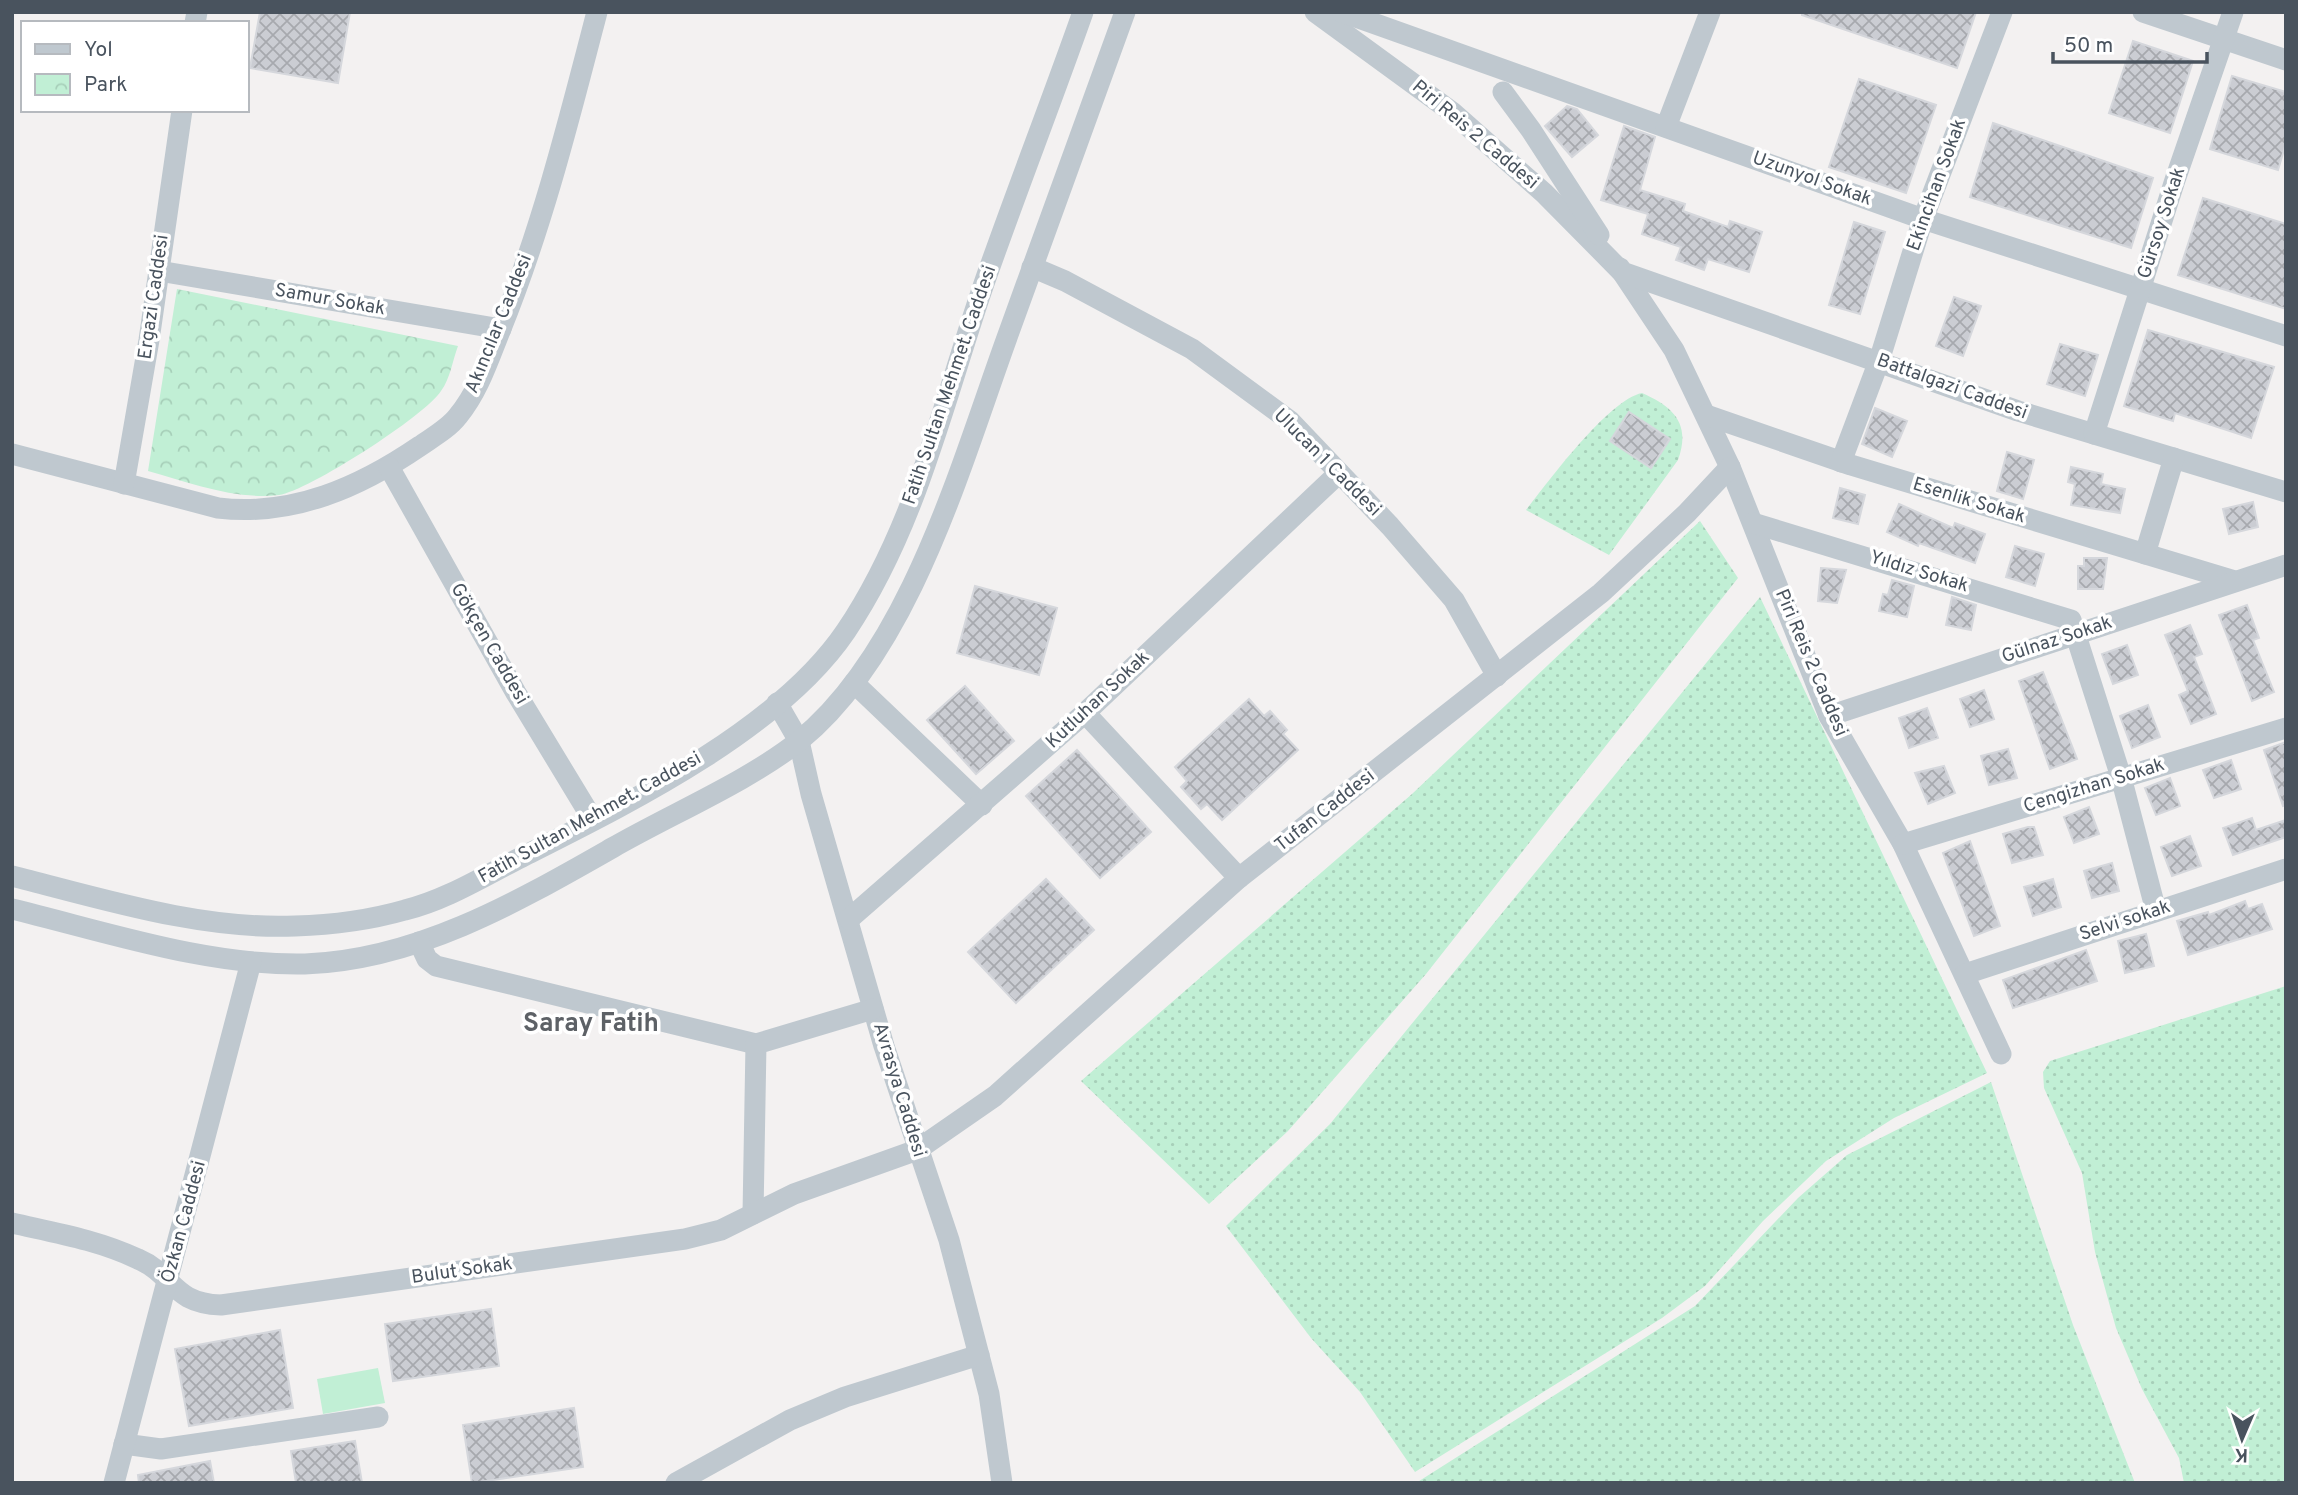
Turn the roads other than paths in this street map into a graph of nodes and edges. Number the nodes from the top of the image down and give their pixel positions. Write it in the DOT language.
graph roads {
  1 [pos="597,12"];
  2 [pos="1083,12"];
  3 [pos="1125,12"];
  4 [pos="1315,12"];
  5 [pos="1342,12"];
  6 [pos="1710,12"];
  7 [pos="2002,12"];
  8 [pos="2143,12"];
  9 [pos="2233,12"];
  10 [pos="2225,40"];
  11 [pos="2286,60"];
  12 [pos="1503,92"];
  13 [pos="181,112"];
  14 [pos="1666,127"];
  15 [pos="1923,219"];
  16 [pos="1032,267"];
  17 [pos="159,271"];
  18 [pos="1622,272"];
  19 [pos="2139,290"];
  20 [pos="501,329"];
  21 [pos="2286,336"];
  22 [pos="1879,361"];
  23 [pos="1706,415"];
  24 [pos="2094,434"];
  25 [pos="12,454"];
  26 [pos="2174,458"];
  27 [pos="1841,462"];
  28 [pos="389,467"];
  29 [pos="1730,467"];
  30 [pos="1339,473"];
  31 [pos="124,484"];
  32 [pos="2286,492"];
  33 [pos="1752,523"];
  34 [pos="2145,554"];
  35 [pos="2286,565"];
  36 [pos="2235,581"];
  37 [pos="2078,634"];
  38 [pos="1497,676"];
  39 [pos="853,682"];
  40 [pos="777,703"];
  41 [pos="1085,713"];
  42 [pos="1829,716"];
  43 [pos="2286,728"];
  44 [pos="799,741"];
  45 [pos="2122,777"];
  46 [pos="982,805"];
  47 [pos="593,820"];
  48 [pos="1903,845"];
  49 [pos="2286,869"];
  50 [pos="12,876"];
  51 [pos="1239,878"];
  52 [pos="12,909"];
  53 [pos="2156,911"];
  54 [pos="849,919"];
  55 [pos="419,942"];
  56 [pos="251,962"];
  57 [pos="1965,974"];
  58 [pos="873,1009"];
  59 [pos="756,1044"];
  60 [pos="2001,1054"];
  61 [pos="917,1150"];
  62 [pos="754,1214"];
  63 [pos="12,1223"];
  64 [pos="168,1282"];
  65 [pos="979,1355"];
  66 [pos="378,1416"];
  67 [pos="124,1444"];
  68 [pos="114,1483"];
  69 [pos="676,1483"];
  70 [pos="1002,1483"];
  1 -- 20 [label="street, Akıncılar Caddesi"];
  2 -- 40 [label="street, Fatih Sultan Mehmet. Caddesi"];
  3 -- 16 [label="street, Fatih Sultan Mehmet. Caddesi"];
  4 -- 18 [label="street, Piri Reis 2 Caddesi"];
  5 -- 14 [label="street, Uzunyol Sokak"];
  6 -- 14 [label="street"];
  7 -- 15 [label="street, Ekincihan Sokak"];
  8 -- 10 [label="street"];
  9 -- 10 [label="street, Gürsoy Sokak"];
  10 -- 11 [label="street"];
  10 -- 19 [label="street, Gürsoy Sokak"];
  12 -- 18 [label="street, Piri Reis 2 Caddesi"];
  13 -- 17 [label="street, Ergazi Caddesi"];
  14 -- 15 [label="street, Uzunyol Sokak"];
  15 -- 19 [label="street, Uzunyol Sokak"];
  15 -- 22 [label="street, Ekincihan Sokak"];
  16 -- 30 [label="street, Ulucan 1 Caddesi"];
  16 -- 39 [label="street, Fatih Sultan Mehmet. Caddesi"];
  17 -- 20 [label="street, Samur Sokak"];
  17 -- 31 [label="street, Ergazi Caddesi"];
  18 -- 22 [label="street, Battalgazi Caddesi"];
  18 -- 23 [label="street, Piri Reis 2 Caddesi"];
  19 -- 21 [label="street, Uzunyol Sokak"];
  19 -- 24 [label="street, Gürsoy Sokak"];
  20 -- 28 [label="street, Akıncılar Caddesi"];
  22 -- 24 [label="street, Battalgazi Caddesi"];
  22 -- 27 [label="street, Ekincihan Sokak"];
  23 -- 27 [label="street, Esenlik Sokak"];
  23 -- 29 [label="street, Piri Reis 2 Caddesi"];
  24 -- 26 [label="street, Battalgazi Caddesi"];
  25 -- 31 [label="street, Akıncılar Caddesi"];
  26 -- 32 [label="street, Battalgazi Caddesi"];
  26 -- 34 [label="street"];
  27 -- 34 [label="street, Esenlik Sokak"];
  28 -- 31 [label="street, Akıncılar Caddesi"];
  28 -- 47 [label="street, Gökçen Caddesi"];
  29 -- 33 [label="street, Piri Reis 2 Caddesi"];
  29 -- 38 [label="street, Tufan Caddesi"];
  30 -- 38 [label="street, Ulucan 1 Caddesi"];
  30 -- 41 [label="street, Kutluhan Sokak"];
  33 -- 37 [label="street, Yıldız Sokak"];
  33 -- 42 [label="street, Piri Reis 2 Caddesi"];
  34 -- 36 [label="street, Esenlik Sokak"];
  35 -- 36 [label="street, Gülnaz Sokak"];
  36 -- 37 [label="street, Gülnaz Sokak"];
  37 -- 42 [label="street, Gülnaz Sokak"];
  37 -- 45 [label="street"];
  38 -- 51 [label="street, Tufan Caddesi"];
  39 -- 44 [label="street, Fatih Sultan Mehmet. Caddesi"];
  39 -- 46 [label="street"];
  40 -- 44 [label="street, Avrasya Caddesi"];
  40 -- 47 [label="street, Fatih Sultan Mehmet. Caddesi"];
  41 -- 46 [label="street, Kutluhan Sokak"];
  41 -- 51 [label="street"];
  42 -- 48 [label="street, Piri Reis 2 Caddesi"];
  43 -- 45 [label="street, Cengizhan Sokak"];
  44 -- 54 [label="street, Avrasya Caddesi"];
  44 -- 55 [label="street, Fatih Sultan Mehmet. Caddesi"];
  45 -- 48 [label="street, Cengizhan Sokak"];
  45 -- 53 [label="street"];
  46 -- 54 [label="street, Kutluhan Sokak"];
  47 -- 50 [label="street, Fatih Sultan Mehmet. Caddesi"];
  48 -- 57 [label="street, Piri Reis 2 Caddesi"];
  49 -- 53 [label="street, Selvi sokak"];
  51 -- 61 [label="street, Tufan Caddesi"];
  52 -- 56 [label="street, Fatih Sultan Mehmet. Caddesi"];
  53 -- 57 [label="street, Selvi sokak"];
  54 -- 58 [label="street, Avrasya Caddesi"];
  55 -- 56 [label="street, Fatih Sultan Mehmet. Caddesi"];
  55 -- 59 [label="street"];
  56 -- 64 [label="street, Özkan Caddesi"];
  57 -- 60 [label="street, Piri Reis 2 Caddesi"];
  58 -- 59 [label="street"];
  58 -- 61 [label="street, Avrasya Caddesi"];
  59 -- 62 [label="street"];
  61 -- 62 [label="street, Bulut Sokak"];
  61 -- 65 [label="street, Avrasya Caddesi"];
  62 -- 64 [label="street, Bulut Sokak"];
  63 -- 64 [label="street, Bulut Sokak"];
  64 -- 67 [label="street, Özkan Caddesi"];
  65 -- 69 [label="street"];
  65 -- 70 [label="street, Avrasya Caddesi"];
  66 -- 67 [label="street"];
  67 -- 68 [label="street, Özkan Caddesi"];
}
